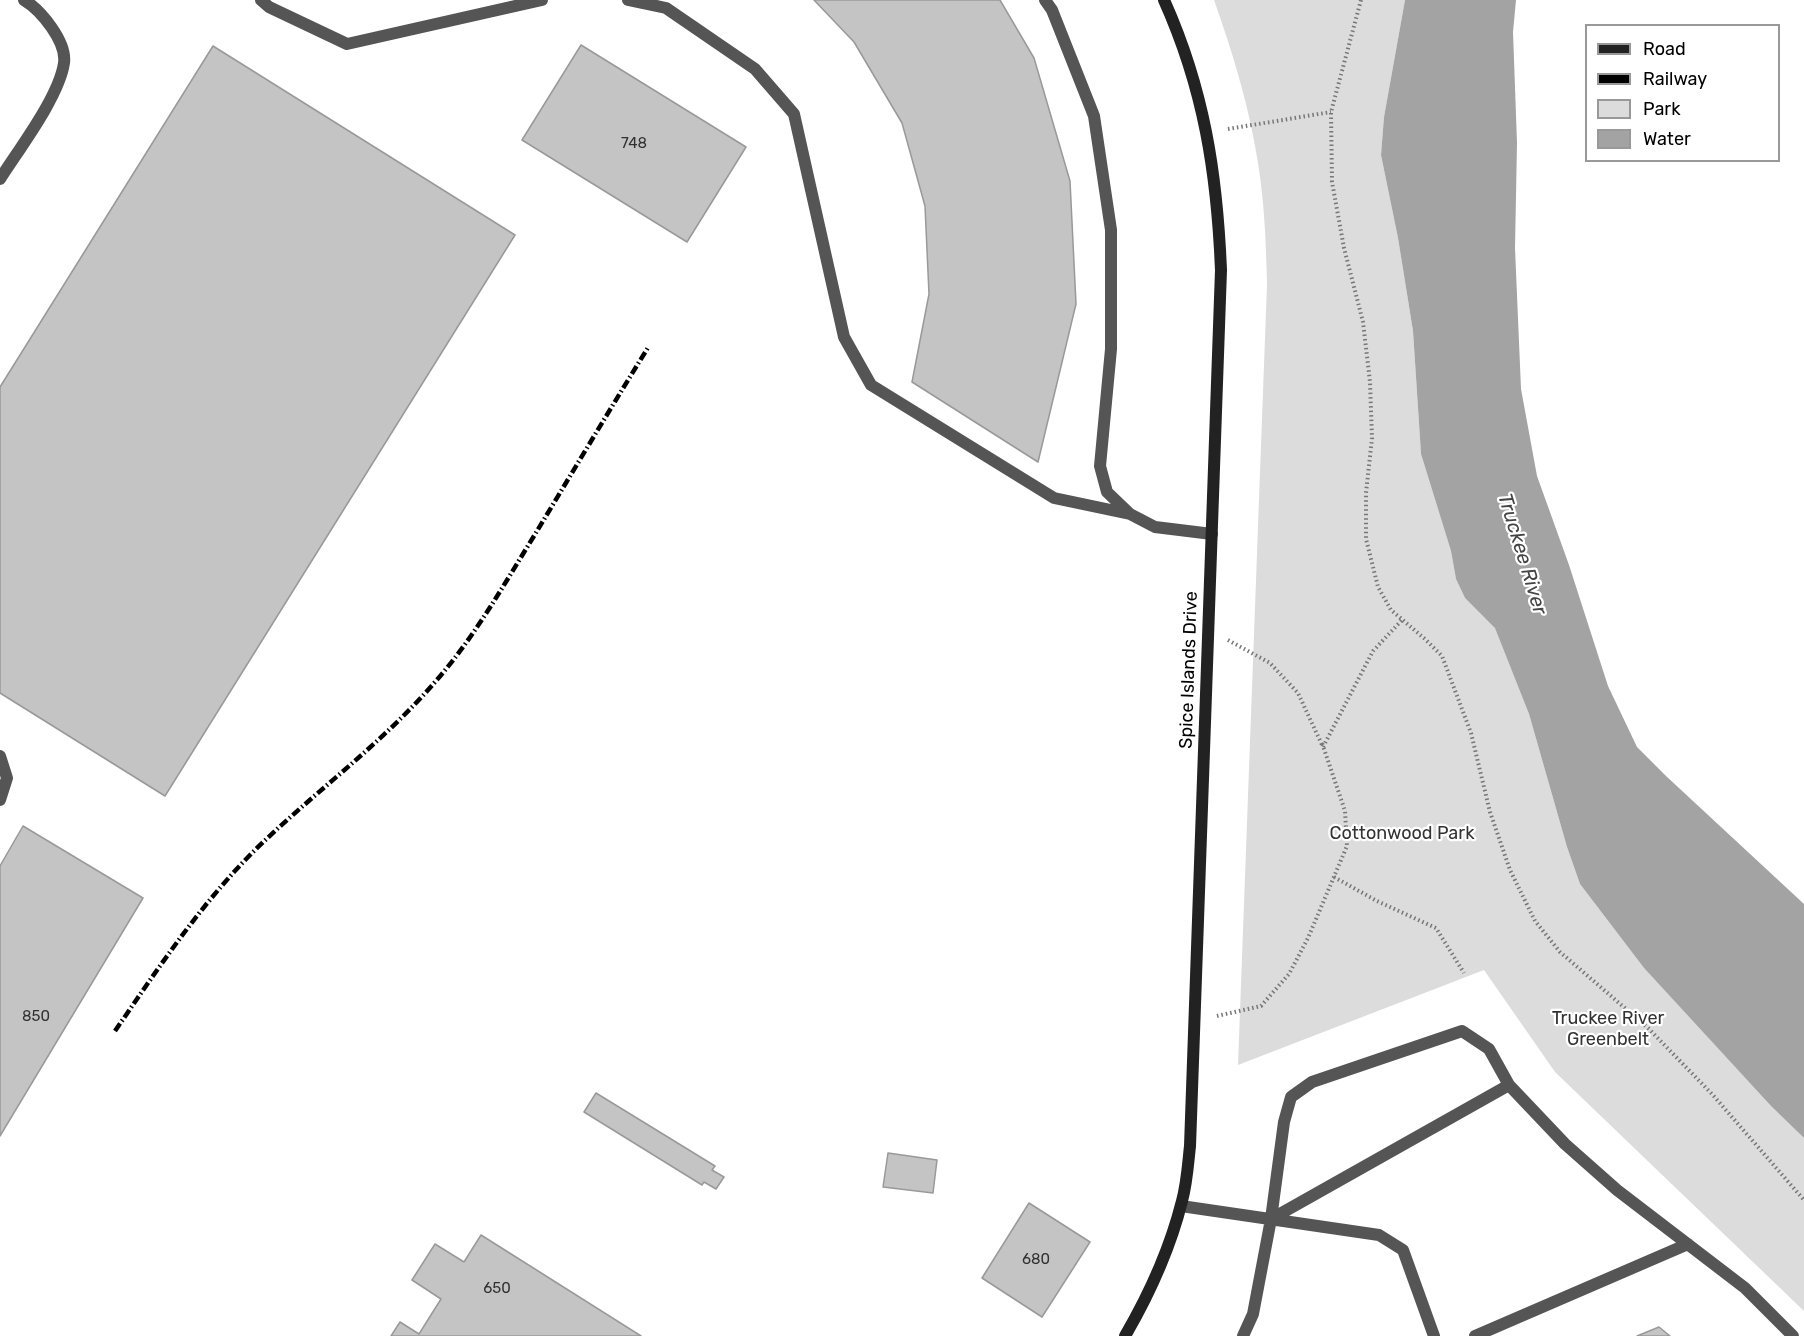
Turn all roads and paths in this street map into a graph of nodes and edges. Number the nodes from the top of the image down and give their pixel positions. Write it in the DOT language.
graph roads {
  1 [pos="24,0"];
  2 [pos="261,0"];
  3 [pos="542,0"];
  4 [pos="628,0"];
  5 [pos="1045,0"];
  6 [pos="1164,0"];
  7 [pos="1361,0"];
  8 [pos="1331,112"];
  9 [pos="1206,133"];
  10 [pos="0,180"];
  11 [pos="1130,514"];
  12 [pos="1212,534"];
  13 [pos="1402,620"];
  14 [pos="1208,630"];
  15 [pos="1322,743"];
  16 [pos="0,756"];
  17 [pos="0,800"];
  18 [pos="1334,877"];
  19 [pos="1464,973"];
  20 [pos="1195,1021"];
  21 [pos="1509,1085"];
  22 [pos="1804,1200"];
  23 [pos="1180,1206"];
  24 [pos="1272,1219"];
  25 [pos="1688,1244"];
  26 [pos="1125,1336"];
  27 [pos="1243,1336"];
  28 [pos="1434,1336"];
  29 [pos="1475,1336"];
  30 [pos="1793,1336"];
  1 -- 10 [label="lane"];
  2 -- 3 [label="lane"];
  4 -- 11 [label="lane"];
  5 -- 11 [label="lane"];
  6 -- 9 [label="street, Spice Islands Drive"];
  7 -- 8 [label="path"];
  8 -- 9 [label="path"];
  8 -- 13 [label="path"];
  9 -- 12 [label="street, Spice Islands Drive"];
  11 -- 12 [label="lane"];
  12 -- 14 [label="street, Spice Islands Drive"];
  13 -- 15 [label="path"];
  13 -- 22 [label="path"];
  14 -- 15 [label="path"];
  14 -- 20 [label="street, Spice Islands Drive"];
  15 -- 18 [label="path"];
  16 -- 17 [label="lane"];
  18 -- 19 [label="path"];
  18 -- 20 [label="path"];
  20 -- 23 [label="street, Spice Islands Drive"];
  21 -- 24 [label="lane"];
  21 -- 24 [label="lane"];
  21 -- 25 [label="lane"];
  23 -- 24 [label="lane"];
  23 -- 26 [label="street, Spice Islands Drive"];
  24 -- 27 [label="lane"];
  24 -- 28 [label="lane"];
  25 -- 29 [label="lane"];
  25 -- 30 [label="lane"];
}
